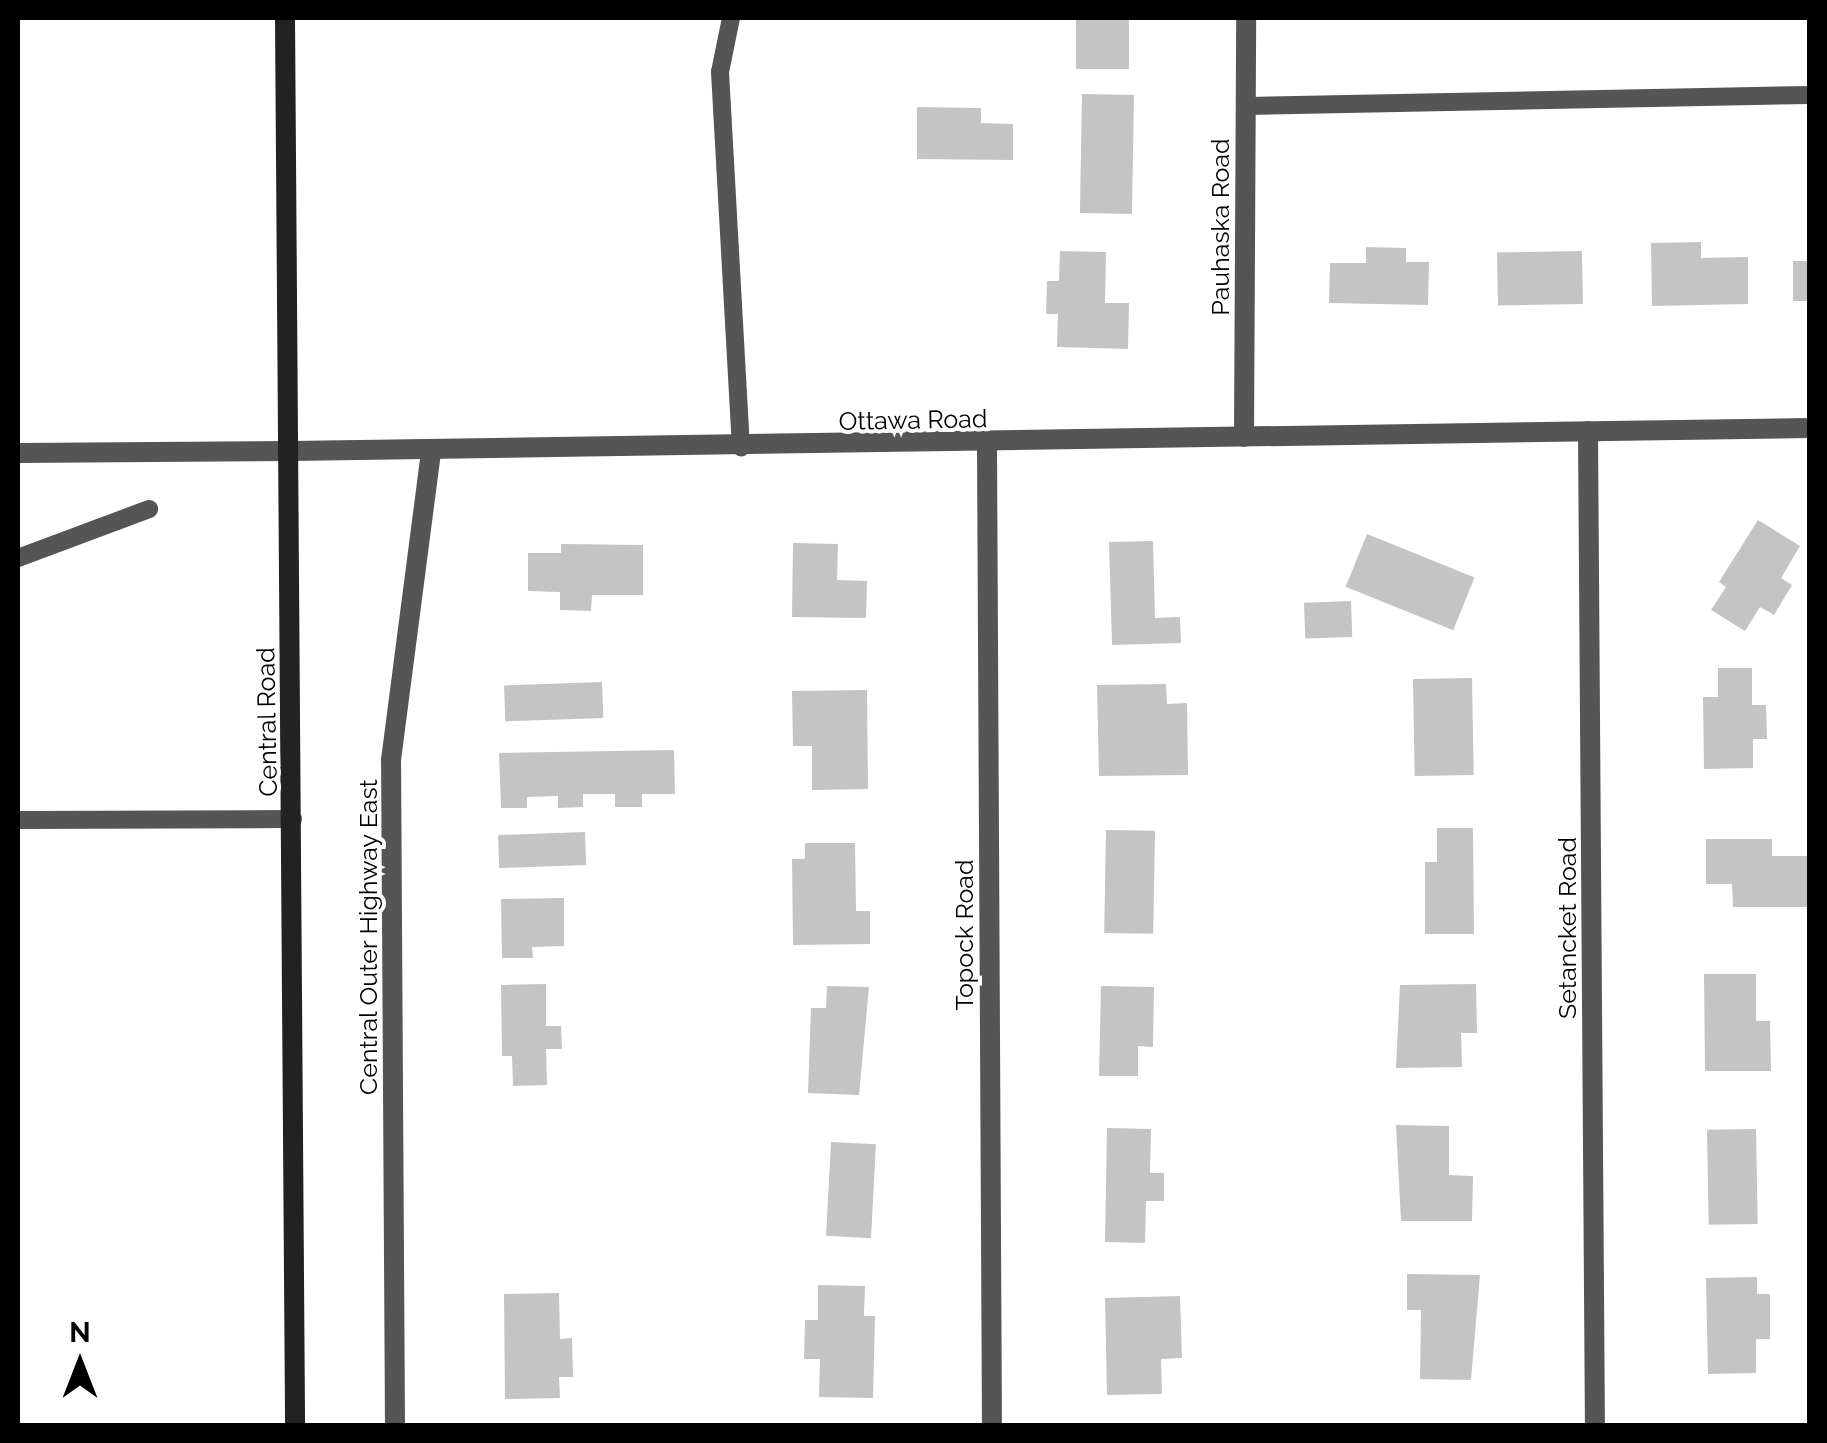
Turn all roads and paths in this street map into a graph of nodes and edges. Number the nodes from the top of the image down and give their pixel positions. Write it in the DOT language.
graph roads {
  1 [pos="285,18"];
  2 [pos="730,18"];
  3 [pos="1246,18"];
  4 [pos="1810,96"];
  5 [pos="1246,106"];
  6 [pos="1810,428"];
  7 [pos="1588,431"];
  8 [pos="1244,437"];
  9 [pos="987,444"];
  10 [pos="741,447"];
  11 [pos="291,451"];
  12 [pos="431,451"];
  13 [pos="18,452"];
  14 [pos="150,509"];
  15 [pos="18,558"];
  16 [pos="293,819"];
  17 [pos="18,820"];
  18 [pos="295,1426"];
  19 [pos="395,1426"];
  20 [pos="992,1426"];
  21 [pos="1595,1426"];
  1 -- 11 [label="main road, Central Road"];
  2 -- 10 [label="lane"];
  3 -- 5 [label="street, Pauhaska Road"];
  4 -- 5 [label="lane"];
  5 -- 8 [label="street, Pauhaska Road"];
  6 -- 7 [label="street, Ottawa Road"];
  7 -- 8 [label="street, Ottawa Road"];
  7 -- 21 [label="street, Setancket Road"];
  8 -- 9 [label="street, Ottawa Road"];
  9 -- 10 [label="street, Ottawa Road"];
  9 -- 20 [label="street, Topock Road"];
  10 -- 12 [label="street, Ottawa Road"];
  11 -- 12 [label="street, Ottawa Road"];
  11 -- 13 [label="street, Ottawa Road"];
  11 -- 16 [label="main road, Central Road"];
  12 -- 19 [label="street, Central Outer Highway East"];
  14 -- 15 [label="lane"];
  16 -- 17 [label="lane"];
  16 -- 18 [label="main road, Central Road"];
}
